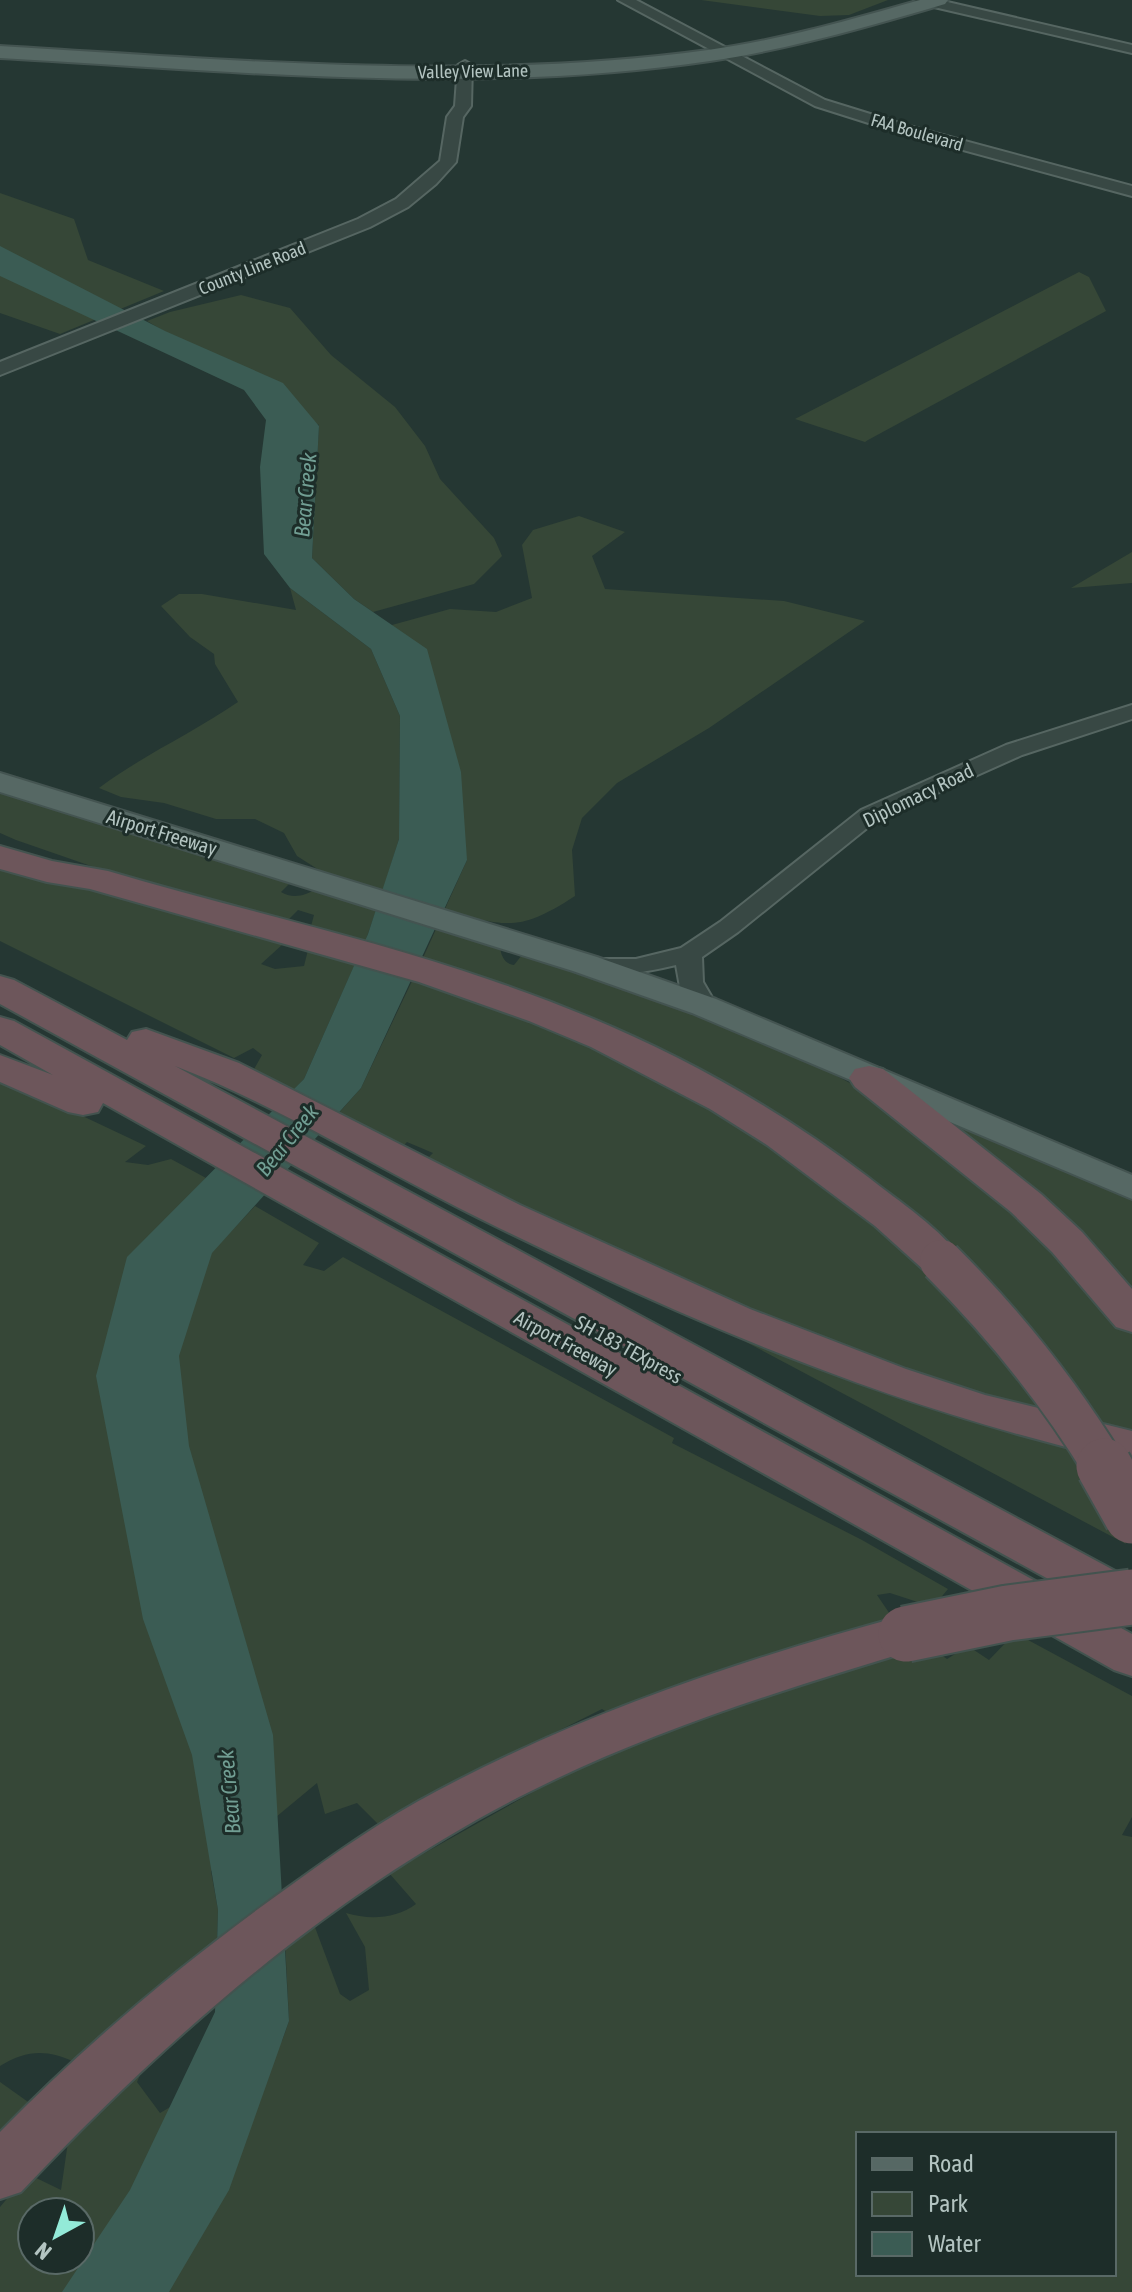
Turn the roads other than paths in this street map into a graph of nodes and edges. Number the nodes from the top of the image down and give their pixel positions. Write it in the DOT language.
graph roads {
  1 [pos="625,0"];
  2 [pos="651,0"];
  3 [pos="910,0"];
  4 [pos="930,1"];
  5 [pos="685,31"];
  6 [pos="782,36"];
  7 [pos="804,40"];
  8 [pos="0,45"];
  9 [pos="722,45"];
  10 [pos="1132,49"];
  11 [pos="0,52"];
  12 [pos="662,54"];
  13 [pos="167,57"];
  14 [pos="633,64"];
  15 [pos="765,70"];
  16 [pos="458,75"];
  17 [pos="1009,154"];
  18 [pos="1132,184"];
  19 [pos="1132,191"];
  20 [pos="0,369"];
  21 [pos="1132,712"];
  22 [pos="0,782"];
  23 [pos="0,839"];
  24 [pos="0,857"];
  25 [pos="95,879"];
  26 [pos="690,954"];
  27 [pos="0,963"];
  28 [pos="585,964"];
  29 [pos="0,988"];
  30 [pos="0,1004"];
  31 [pos="704,1006"];
  32 [pos="0,1029"];
  33 [pos="0,1067"];
  34 [pos="869,1078"];
  35 [pos="203,1108"];
  36 [pos="1132,1188"];
  37 [pos="380,1193"];
  38 [pos="1132,1317"];
  39 [pos="1132,1447"];
  40 [pos="1132,1516"];
  41 [pos="1132,1572"];
  42 [pos="1132,1599"];
  43 [pos="1132,1625"];
  44 [pos="1132,1657"];
  45 [pos="14,2158"];
  1 -- 5 [label="street"];
  2 -- 9 [label="street"];
  3 -- 6 [label="main road, Valley View Lane"];
  4 -- 7 [label="main road, Valley View Lane"];
  4 -- 10 [label="street"];
  5 -- 9 [label="street"];
  5 -- 12 [label="main road"];
  6 -- 9 [label="main road, Valley View Lane"];
  6 -- 9 [label="main road"];
  7 -- 9 [label="main road, Valley View Lane"];
  7 -- 15 [label="main road"];
  8 -- 13 [label="main road, Valley View Lane"];
  9 -- 12 [label="main road, Valley View Lane"];
  9 -- 14 [label="main road, Valley View Lane"];
  9 -- 15 [label="street, FAA Boulevard"];
  11 -- 13 [label="main road, Valley View Lane"];
  12 -- 16 [label="main road, Valley View Lane"];
  13 -- 16 [label="main road, Valley View Lane"];
  13 -- 16 [label="main road, Valley View Lane"];
  14 -- 15 [label="main road"];
  14 -- 16 [label="main road, Valley View Lane"];
  15 -- 17 [label="street, FAA Boulevard"];
  16 -- 20 [label="street, County Line Road"];
  17 -- 18 [label="street, FAA Boulevard"];
  17 -- 19 [label="street, FAA Boulevard"];
  21 -- 26 [label="street, Diplomacy Road"];
  22 -- 28 [label="main road, Airport Freeway"];
  23 -- 25 [label="highway"];
  24 -- 25 [label="highway"];
  25 -- 40 [label="highway, bridge"];
  26 -- 28 [label="street, Diplomacy Road"];
  26 -- 31 [label="street"];
  27 -- 35 [label="highway"];
  28 -- 31 [label="main road, Airport Freeway"];
  29 -- 35 [label="highway, SH 183 TEXpress"];
  30 -- 35 [label="highway, SH 183 TEXpress"];
  31 -- 34 [label="main road, Airport Freeway"];
  32 -- 35 [label="highway"];
  33 -- 35 [label="highway"];
  34 -- 36 [label="main road, Airport Freeway"];
  34 -- 38 [label="highway"];
  35 -- 37 [label="highway, SH 183 TEXpress"];
  35 -- 37 [label="highway"];
  35 -- 37 [label="highway, Airport Freeway"];
  37 -- 39 [label="highway"];
  37 -- 41 [label="highway, Airport Freeway"];
  37 -- 42 [label="highway, SH 183 TEXpress"];
  37 -- 43 [label="highway, SH 183 TEXpress"];
  37 -- 44 [label="highway, Airport Freeway"];
  42 -- 45 [label="highway, bridge"];
}
